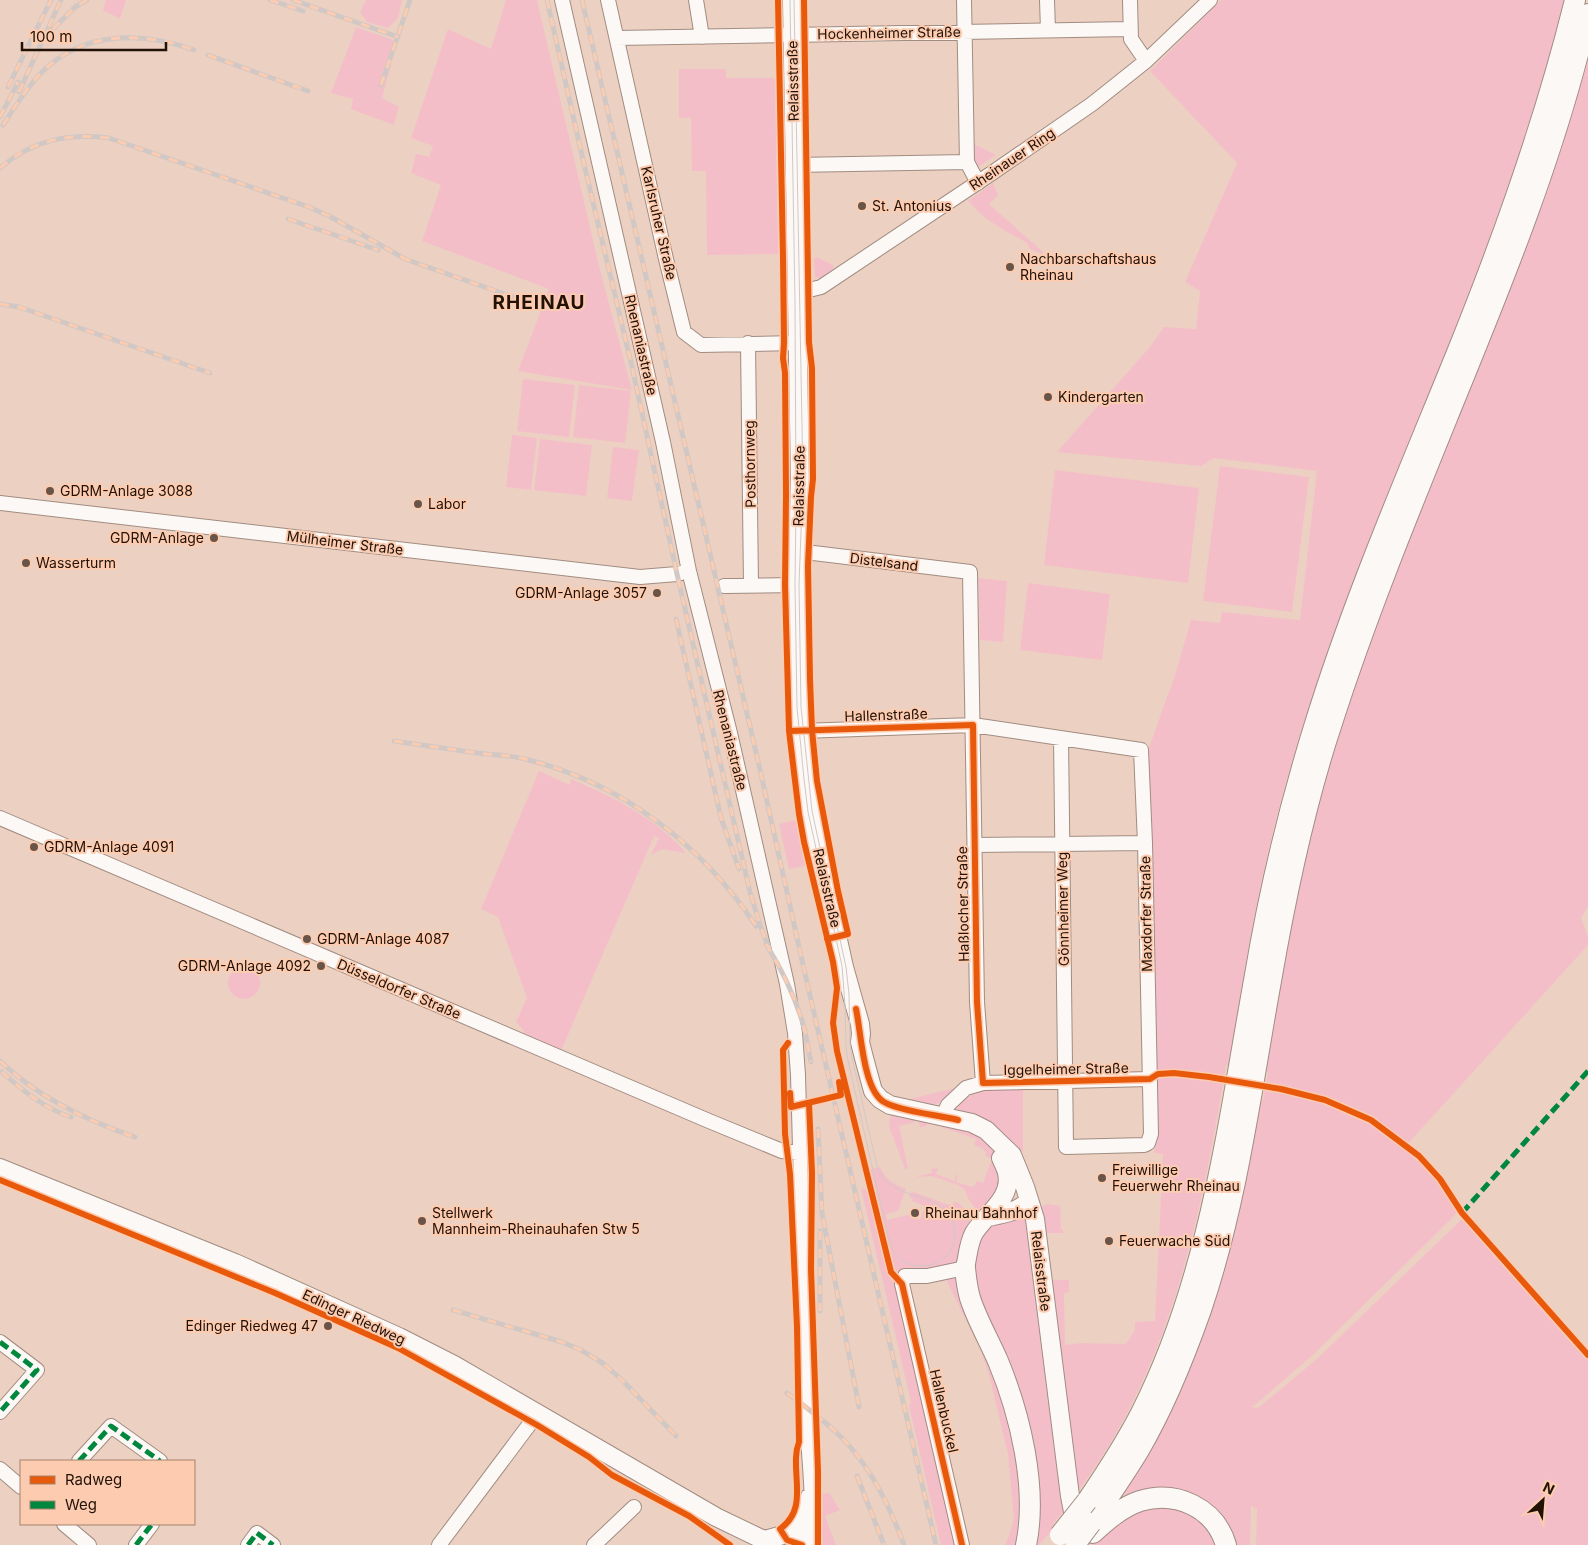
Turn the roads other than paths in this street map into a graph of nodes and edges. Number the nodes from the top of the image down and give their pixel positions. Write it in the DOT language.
graph roads {
  1 [pos="562,0"];
  2 [pos="608,0"];
  3 [pos="696,0"];
  4 [pos="792,0"];
  5 [pos="964,0"];
  6 [pos="1048,0"];
  7 [pos="1130,0"];
  8 [pos="1210,0"];
  9 [pos="1575,0"];
  10 [pos="1588,14"];
  11 [pos="1130,29"];
  12 [pos="1048,30"];
  13 [pos="965,32"];
  14 [pos="792,35"];
  15 [pos="702,37"];
  16 [pos="617,38"];
  17 [pos="1146,61"];
  18 [pos="967,162"];
  19 [pos="794,165"];
  20 [pos="978,183"];
  21 [pos="797,291"];
  22 [pos="797,342"];
  23 [pos="748,343"];
  24 [pos="0,503"];
  25 [pos="797,551"];
  26 [pos="689,571"];
  27 [pos="970,572"];
  28 [pos="797,585"];
  29 [pos="724,586"];
  30 [pos="751,586"];
  31 [pos="973,725"];
  32 [pos="801,731"];
  33 [pos="1061,738"];
  34 [pos="1142,750"];
  35 [pos="0,818"];
  36 [pos="1145,843"];
  37 [pos="1062,844"];
  38 [pos="975,845"];
  39 [pos="1150,1079"];
  40 [pos="1065,1081"];
  41 [pos="983,1083"];
  42 [pos="1245,1083"];
  43 [pos="950,1118"];
  44 [pos="800,1153"];
  45 [pos="999,1155"];
  46 [pos="1015,1166"];
  47 [pos="0,1168"];
  48 [pos="1029,1201"];
  49 [pos="993,1211"];
  50 [pos="964,1268"];
  51 [pos="0,1342"];
  52 [pos="0,1412"];
  53 [pos="538,1413"];
  54 [pos="80,1460"];
  55 [pos="159,1460"];
  56 [pos="0,1468"];
  57 [pos="20,1486"];
  58 [pos="810,1491"];
  59 [pos="634,1507"];
  60 [pos="800,1523"];
  61 [pos="65,1525"];
  62 [pos="151,1525"];
  63 [pos="1075,1539"];
  64 [pos="762,1543"];
  65 [pos="89,1545"];
  66 [pos="136,1545"];
  67 [pos="248,1545"];
  68 [pos="273,1545"];
  69 [pos="438,1545"];
  70 [pos="594,1545"];
  71 [pos="795,1545"];
  72 [pos="809,1545"];
  73 [pos="962,1545"];
  74 [pos="1026,1545"];
  75 [pos="1226,1545"];
  1 -- 26 [label="street, Rhenaniastraße"];
  2 -- 16 [label="street, Karlsruher Straße"];
  3 -- 15 [label="street"];
  4 -- 14 [label="main road, Relaisstraße"];
  5 -- 13 [label="street"];
  6 -- 12 [label="street"];
  7 -- 11 [label="street"];
  8 -- 17 [label="street, Rheinauer Ring"];
  9 -- 42 [label="highway"];
  10 -- 42 [label="highway"];
  11 -- 12 [label="street, Hockenheimer Straße"];
  11 -- 17 [label="street"];
  12 -- 13 [label="street, Hockenheimer Straße"];
  13 -- 14 [label="street, Hockenheimer Straße"];
  13 -- 18 [label="street"];
  14 -- 15 [label="street, Hockenheimer Straße"];
  14 -- 19 [label="main road, Relaisstraße"];
  15 -- 16 [label="street, Hockenheimer Straße"];
  16 -- 23 [label="street, Karlsruher Straße"];
  17 -- 20 [label="street, Rheinauer Ring"];
  18 -- 19 [label="street"];
  18 -- 20 [label="street"];
  19 -- 21 [label="main road, Relaisstraße"];
  20 -- 21 [label="street, Rheinauer Ring"];
  21 -- 22 [label="main road, Relaisstraße"];
  22 -- 23 [label="street, Karlsruher Straße"];
  22 -- 25 [label="main road, Relaisstraße"];
  23 -- 30 [label="street, Posthornweg"];
  24 -- 26 [label="street, Mülheimer Straße"];
  25 -- 27 [label="street, Distelsand"];
  25 -- 28 [label="main road, Relaisstraße"];
  26 -- 44 [label="street, Rhenaniastraße"];
  27 -- 31 [label="street, Haßlocher Straße"];
  28 -- 30 [label="street"];
  28 -- 32 [label="main road, Relaisstraße"];
  29 -- 30 [label="street"];
  31 -- 32 [label="street, Hallenstraße"];
  31 -- 33 [label="street, Hallenstraße"];
  31 -- 38 [label="street, Haßlocher Straße"];
  32 -- 43 [label="main road, Relaisstraße"];
  33 -- 34 [label="street, Hallenstraße"];
  33 -- 37 [label="street, Gönnheimer Weg"];
  34 -- 36 [label="street, Maxdorfer Straße"];
  35 -- 44 [label="street, Düsseldorfer Straße"];
  36 -- 37 [label="street"];
  36 -- 39 [label="street, Maxdorfer Straße"];
  37 -- 38 [label="street"];
  37 -- 40 [label="street, Gönnheimer Weg"];
  38 -- 41 [label="street, Haßlocher Straße"];
  39 -- 40 [label="street, Iggelheimer Straße"];
  39 -- 40 [label="street, Iggelheimer Straße"];
  40 -- 41 [label="street, Iggelheimer Straße"];
  41 -- 43 [label="street, Iggelheimer Straße"];
  42 -- 63 [label="highway, bridge"];
  42 -- 63 [label="highway"];
  43 -- 45 [label="main road, Relaisstraße"];
  43 -- 46 [label="main road, Relaisstraße"];
  44 -- 58 [label="street, Rhenaniastraße"];
  45 -- 46 [label="main road, Relaisstraße"];
  45 -- 49 [label="main road, Relaisstraße"];
  46 -- 48 [label="main road, Relaisstraße"];
  47 -- 53 [label="main road, Edinger Riedweg"];
  48 -- 49 [label="main road"];
  48 -- 63 [label="main road, Relaisstraße"];
  49 -- 50 [label="main road, Relaisstraße"];
  50 -- 73 [label="street, Hallenbuckel"];
  50 -- 74 [label="highway"];
  51 -- 52 [label="street"];
  53 -- 64 [label="main road, Edinger Riedweg"];
  53 -- 69 [label="street"];
  54 -- 55 [label="street"];
  56 -- 57 [label="street"];
  58 -- 60 [label="street, Rhenaniastraße"];
  58 -- 72 [label="street, Rhenaniastraße"];
  59 -- 70 [label="street"];
  60 -- 64 [label="main road"];
  60 -- 71 [label="street, Rhenaniastraße"];
  61 -- 65 [label="street"];
  62 -- 66 [label="street"];
  63 -- 75 [label="highway"];
  67 -- 68 [label="street"];
}
